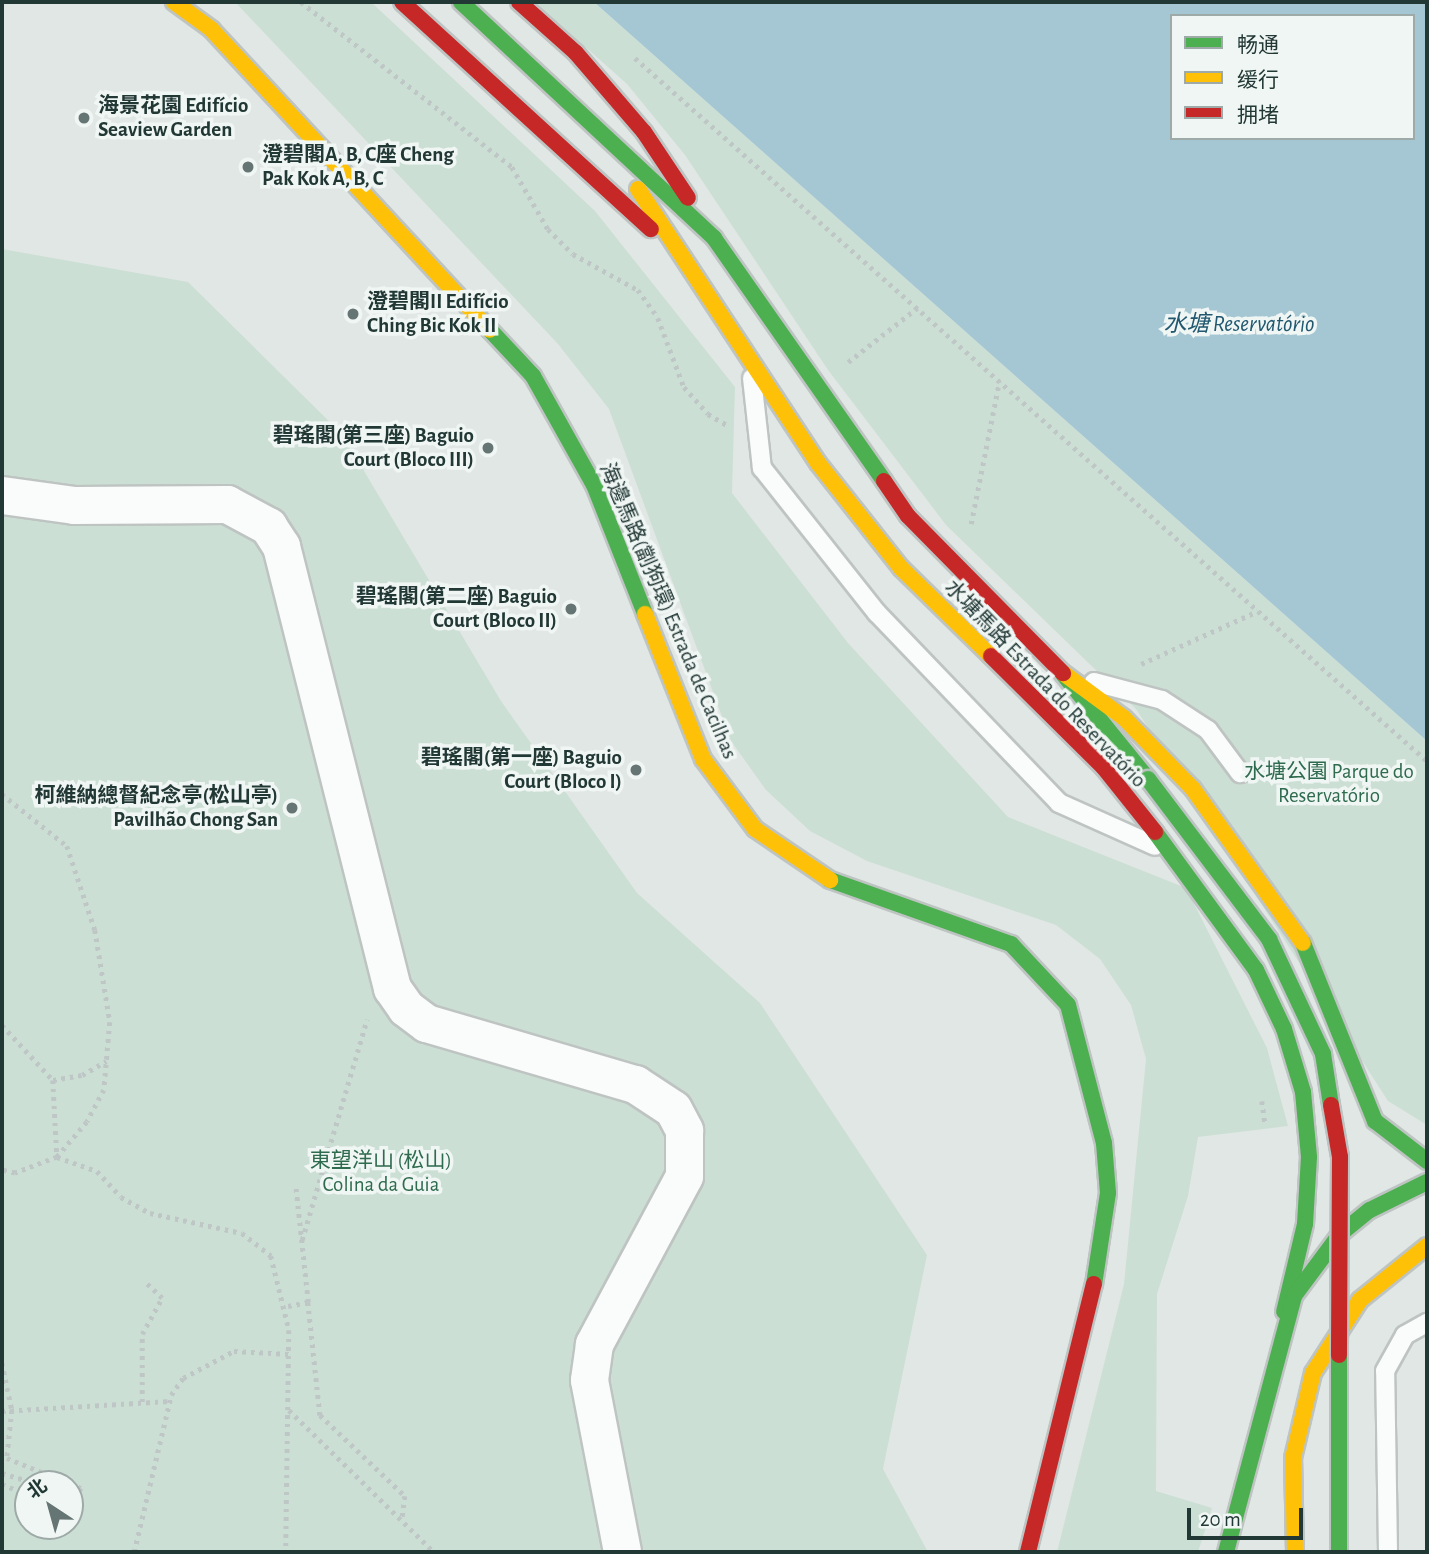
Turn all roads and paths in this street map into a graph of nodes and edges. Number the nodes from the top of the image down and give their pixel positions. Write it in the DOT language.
graph roads {
  1 [pos="174,2"];
  2 [pos="301,2"];
  3 [pos="402,2"];
  4 [pos="461,2"];
  5 [pos="519,2"];
  6 [pos="624,48"];
  7 [pos="617,154"];
  8 [pos="714,238"];
  9 [pos="682,258"];
  10 [pos="917,308"];
  11 [pos="750,361"];
  12 [pos="999,381"];
  13 [pos="814,389"];
  14 [pos="759,443"];
  15 [pos="2,495"];
  16 [pos="970,528"];
  17 [pos="1258,611"];
  18 [pos="1063,674"];
  19 [pos="1098,683"];
  20 [pos="1427,761"];
  21 [pos="1240,773"];
  22 [pos="2,794"];
  23 [pos="1175,855"];
  24 [pos="385,958"];
  25 [pos="2,1025"];
  26 [pos="107,1060"];
  27 [pos="53,1080"];
  28 [pos="1262,1088"];
  29 [pos="1275,1129"];
  30 [pos="57,1157"];
  31 [pos="1427,1161"];
  32 [pos="2,1170"];
  33 [pos="1427,1182"];
  34 [pos="296,1189"];
  35 [pos="302,1240"];
  36 [pos="1427,1246"];
  37 [pos="144,1281"];
  38 [pos="308,1302"];
  39 [pos="288,1306"];
  40 [pos="1427,1323"];
  41 [pos="1280,1331"];
  42 [pos="289,1354"];
  43 [pos="2,1363"];
  44 [pos="170,1401"];
  45 [pos="142,1402"];
  46 [pos="288,1409"];
  47 [pos="12,1410"];
  48 [pos="2,1411"];
  49 [pos="4,1459"];
  50 [pos="33,1470"];
  51 [pos="402,1521"];
  52 [pos="134,1552"];
  53 [pos="286,1552"];
  54 [pos="435,1552"];
  55 [pos="622,1552"];
  56 [pos="1028,1552"];
  57 [pos="1226,1552"];
  58 [pos="1295,1552"];
  59 [pos="1339,1552"];
  60 [pos="1388,1552"];
  1 -- 56 [label="main road, 海邊馬路(劏狗環) Estrada de Cacilhas"];
  2 -- 14 [label="path"];
  3 -- 9 [label="main road"];
  4 -- 7 [label="main road, 水塘馬路 Estrada do Reservatório"];
  5 -- 8 [label="main road"];
  6 -- 10 [label="path"];
  7 -- 8 [label="main road, 水塘馬路 Estrada do Reservatório"];
  7 -- 9 [label="main road, 水塘馬路 Estrada do Reservatório"];
  8 -- 13 [label="main road, 水塘馬路 Estrada do Reservatório"];
  9 -- 11 [label="main road, 水塘馬路 Estrada do Reservatório"];
  10 -- 12 [label="path"];
  10 -- 13 [label="path"];
  11 -- 14 [label="lane"];
  11 -- 23 [label="main road, 水塘馬路 Estrada do Reservatório"];
  12 -- 16 [label="path"];
  12 -- 17 [label="path"];
  13 -- 18 [label="main road, 水塘馬路 Estrada do Reservatório"];
  14 -- 23 [label="lane"];
  15 -- 24 [label="street"];
  17 -- 19 [label="path"];
  17 -- 20 [label="path"];
  18 -- 19 [label="lane"];
  18 -- 31 [label="main road, 水塘馬路 Estrada do Reservatório"];
  18 -- 59 [label="main road, bridge"];
  19 -- 21 [label="lane"];
  22 -- 26 [label="path"];
  23 -- 41 [label="main road, 水塘馬路 Estrada do Reservatório"];
  24 -- 35 [label="path"];
  24 -- 55 [label="street"];
  25 -- 27 [label="path"];
  26 -- 27 [label="path"];
  26 -- 30 [label="path"];
  27 -- 30 [label="path"];
  28 -- 29 [label="path"];
  30 -- 32 [label="path"];
  30 -- 39 [label="path"];
  33 -- 41 [label="main road"];
  34 -- 35 [label="path"];
  35 -- 38 [label="path"];
  36 -- 58 [label="main road"];
  37 -- 45 [label="path"];
  38 -- 39 [label="path"];
  38 -- 51 [label="path"];
  39 -- 42 [label="path"];
  40 -- 60 [label="lane"];
  41 -- 57 [label="main road"];
  42 -- 44 [label="path"];
  42 -- 46 [label="path"];
  43 -- 47 [label="path"];
  44 -- 45 [label="path"];
  44 -- 52 [label="path"];
  45 -- 47 [label="path"];
  46 -- 51 [label="path"];
  46 -- 53 [label="path"];
  47 -- 48 [label="path"];
  47 -- 49 [label="path"];
  49 -- 50 [label="path"];
  51 -- 54 [label="path"];
}
